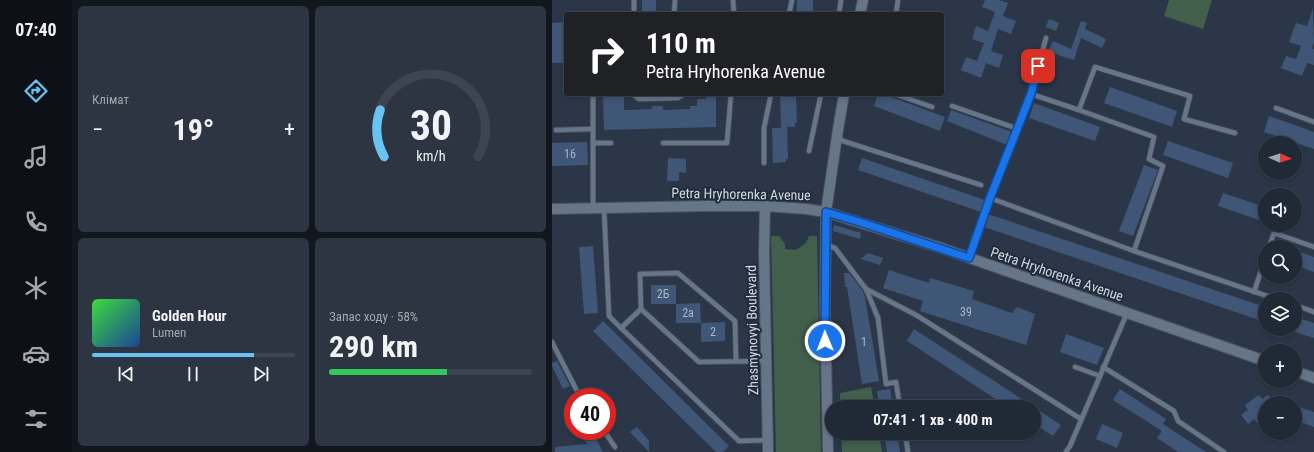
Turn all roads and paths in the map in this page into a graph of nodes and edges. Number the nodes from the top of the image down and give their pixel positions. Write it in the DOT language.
graph roads {
  1 [pos="634,0"];
  2 [pos="675,0"];
  3 [pos="733,0"];
  4 [pos="792,0"];
  5 [pos="842,0"];
  6 [pos="863,0"];
  7 [pos="898,0"];
  8 [pos="634,12"];
  9 [pos="674,12"];
  10 [pos="734,12"];
  11 [pos="789,12"];
  12 [pos="839,12"];
  13 [pos="860,12"];
  14 [pos="896,12"];
  15 [pos="1046,38"];
  16 [pos="1031,94"];
  17 [pos="592,96"];
  18 [pos="635,96"];
  19 [pos="681,96"];
  20 [pos="731,96"];
  21 [pos="771,96"];
  22 [pos="821,96"];
  23 [pos="844,96"];
  24 [pos="901,96"];
  25 [pos="952,106"];
  26 [pos="932,107"];
  27 [pos="1276,108"];
  28 [pos="1079,110"];
  29 [pos="1314,122"];
  30 [pos="592,129"];
  31 [pos="1018,129"];
  32 [pos="556,130"];
  33 [pos="1235,133"];
  34 [pos="837,136"];
  35 [pos="593,143"];
  36 [pos="611,143"];
  37 [pos="663,143"];
  38 [pos="809,151"];
  39 [pos="764,163"];
  40 [pos="981,185"];
  41 [pos="990,198"];
  42 [pos="765,206"];
  43 [pos="593,208"];
  44 [pos="604,208"];
  45 [pos="552,209"];
  46 [pos="826,212"];
  47 [pos="1272,240"];
  48 [pos="1294,240"];
  49 [pos="1302,243"];
  50 [pos="826,245"];
  51 [pos="1314,247"];
  52 [pos="1134,251"];
  53 [pos="969,258"];
  54 [pos="1258,280"];
  55 [pos="866,289"];
  56 [pos="1254,292"];
  57 [pos="1258,293"];
  58 [pos="1302,308"];
  59 [pos="641,309"];
  60 [pos="1314,312"];
  61 [pos="1127,313"];
  62 [pos="621,328"];
  63 [pos="552,342"];
  64 [pos="1258,359"];
  65 [pos="736,361"];
  66 [pos="766,361"];
  67 [pos="1075,367"];
  68 [pos="1103,367"];
  69 [pos="1302,374"];
  70 [pos="1100,376"];
  71 [pos="1314,378"];
  72 [pos="575,388"];
  73 [pos="899,400"];
  74 [pos="1081,419"];
  75 [pos="611,440"];
  76 [pos="768,440"];
  77 [pos="906,440"];
  78 [pos="616,447"];
  79 [pos="768,452"];
  80 [pos="828,452"];
  81 [pos="908,452"];
  82 [pos="1066,452"];
  83 [pos="1224,452"];
  1 -- 8 [label="lane"];
  2 -- 9 [label="lane"];
  3 -- 10 [label="lane"];
  4 -- 11 [label="lane"];
  5 -- 12 [label="lane"];
  6 -- 13 [label="main road"];
  7 -- 14 [label="lane"];
  15 -- 16 [label="lane"];
  16 -- 28 [label="lane"];
  16 -- 31 [label="lane"];
  17 -- 30 [label="lane"];
  18 -- 19 [label="lane"];
  20 -- 37 [label="lane"];
  21 -- 39 [label="lane"];
  22 -- 38 [label="lane"];
  23 -- 34 [label="main road"];
  24 -- 26 [label="lane"];
  25 -- 31 [label="lane"];
  27 -- 29 [label="lane"];
  28 -- 33 [label="lane"];
  28 -- 52 [label="lane"];
  30 -- 32 [label="lane"];
  30 -- 35 [label="lane"];
  31 -- 41 [label="lane"];
  34 -- 40 [label="lane"];
  34 -- 46 [label="main road"];
  35 -- 36 [label="lane"];
  35 -- 43 [label="lane"];
  41 -- 52 [label="lane"];
  41 -- 53 [label="lane"];
  42 -- 44 [label="main road, Petra Hryhorenka Аvenue"];
  42 -- 46 [label="main road, Petra Hryhorenka Аvenue"];
  42 -- 66 [label="main road, Zhasmynovyi Boulevard"];
  43 -- 44 [label="main road, Petra Hryhorenka Аvenue"];
  43 -- 45 [label="main road, Petra Hryhorenka Аvenue"];
  44 -- 62 [label="lane"];
  46 -- 50 [label="main road"];
  46 -- 53 [label="main road, Petra Hryhorenka Аvenue"];
  47 -- 48 [label="lane"];
  49 -- 51 [label="lane"];
  50 -- 55 [label="lane"];
  50 -- 80 [label="main road"];
  52 -- 56 [label="lane"];
  53 -- 61 [label="main road, Petra Hryhorenka Аvenue"];
  54 -- 56 [label="lane"];
  55 -- 73 [label="lane"];
  55 -- 74 [label="lane"];
  56 -- 57 [label="lane"];
  58 -- 60 [label="lane"];
  59 -- 62 [label="lane"];
  59 -- 65 [label="lane"];
  59 -- 65 [label="lane"];
  61 -- 64 [label="main road, Petra Hryhorenka Аvenue"];
  61 -- 68 [label="lane"];
  62 -- 76 [label="lane"];
  63 -- 72 [label="lane"];
  65 -- 66 [label="lane"];
  66 -- 76 [label="main road, Zhasmynovyi Boulevard"];
  67 -- 70 [label="lane"];
  68 -- 70 [label="lane"];
  68 -- 83 [label="lane"];
  69 -- 71 [label="main road"];
  70 -- 74 [label="lane"];
  74 -- 82 [label="lane"];
  75 -- 78 [label="lane"];
  76 -- 79 [label="main road, Zhasmynovyi Boulevard"];
  77 -- 81 [label="lane"];
}
